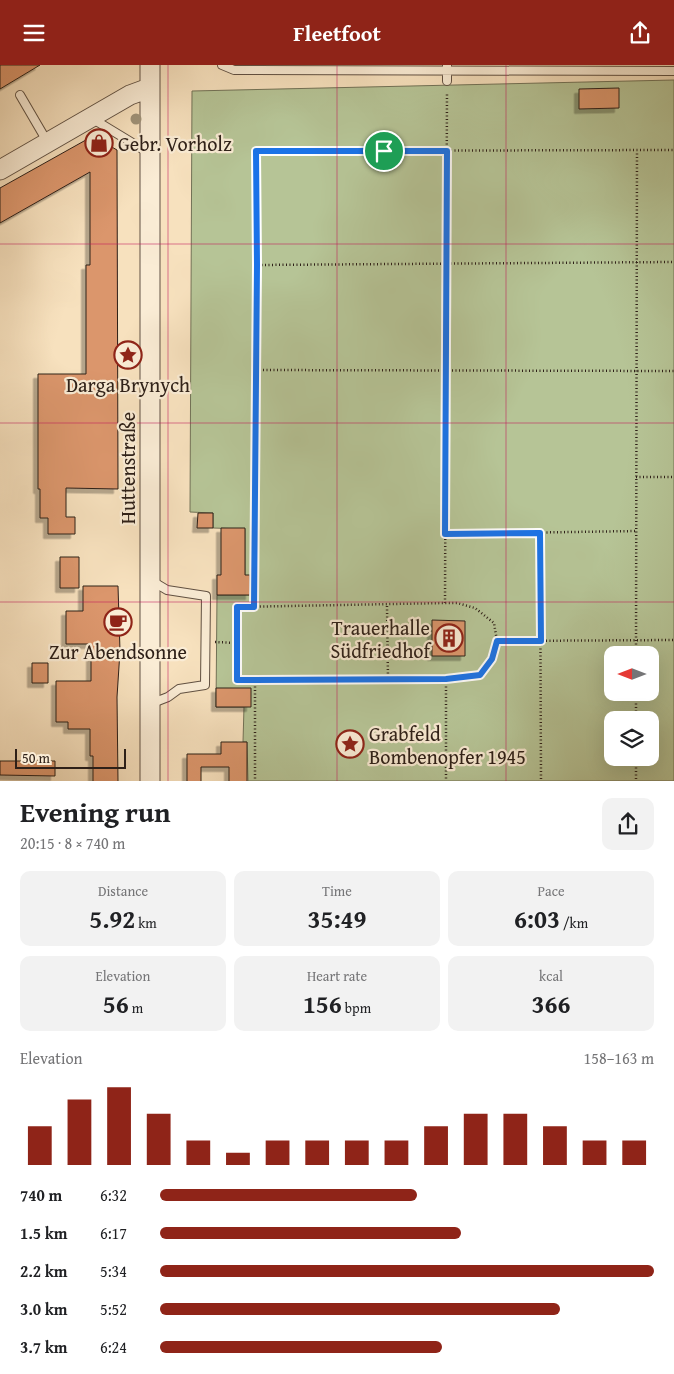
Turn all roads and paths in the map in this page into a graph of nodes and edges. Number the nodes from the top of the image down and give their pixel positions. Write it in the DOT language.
graph roads {
  1 [pos="150,65"];
  2 [pos="222,65"];
  3 [pos="306,67"];
  4 [pos="447,68"];
  5 [pos="674,71"];
  6 [pos="447,81"];
  7 [pos="150,89"];
  8 [pos="20,95"];
  9 [pos="91,118"];
  10 [pos="48,143"];
  11 [pos="447,151"];
  12 [pos="637,151"];
  13 [pos="674,151"];
  14 [pos="150,153"];
  15 [pos="0,169"];
  16 [pos="637,262"];
  17 [pos="674,262"];
  18 [pos="447,263"];
  19 [pos="257,265"];
  20 [pos="256,370"];
  21 [pos="446,371"];
  22 [pos="637,371"];
  23 [pos="674,371"];
  24 [pos="636,477"];
  25 [pos="674,477"];
  26 [pos="636,531"];
  27 [pos="540,533"];
  28 [pos="445,534"];
  29 [pos="150,580"];
  30 [pos="445,603"];
  31 [pos="387,605"];
  32 [pos="254,607"];
  33 [pos="636,640"];
  34 [pos="674,640"];
  35 [pos="497,641"];
  36 [pos="541,641"];
  37 [pos="206,642"];
  38 [pos="236,643"];
  39 [pos="636,646"];
  40 [pos="388,679"];
  41 [pos="446,679"];
  42 [pos="255,681"];
  43 [pos="150,704"];
  44 [pos="636,766"];
  45 [pos="150,781"];
  46 [pos="255,781"];
  47 [pos="446,781"];
  48 [pos="541,781"];
  49 [pos="636,781"];
  1 -- 7 [label="street, Huttenstraße"];
  2 -- 3 [label="lane"];
  3 -- 4 [label="lane"];
  4 -- 5 [label="lane"];
  4 -- 6 [label="lane"];
  6 -- 11 [label="path"];
  7 -- 9 [label="street"];
  7 -- 14 [label="street, Huttenstraße"];
  8 -- 10 [label="lane"];
  9 -- 10 [label="street"];
  9 -- 14 [label="lane"];
  10 -- 15 [label="street"];
  11 -- 12 [label="path"];
  11 -- 18 [label="path"];
  11 -- 19 [label="path"];
  12 -- 13 [label="path"];
  12 -- 16 [label="path"];
  14 -- 29 [label="street, Huttenstraße"];
  16 -- 17 [label="path"];
  16 -- 18 [label="path"];
  16 -- 22 [label="path"];
  18 -- 19 [label="path"];
  18 -- 21 [label="path"];
  19 -- 20 [label="path"];
  20 -- 21 [label="path"];
  20 -- 32 [label="path"];
  21 -- 22 [label="path"];
  21 -- 28 [label="path"];
  22 -- 23 [label="path"];
  22 -- 24 [label="path"];
  24 -- 25 [label="path"];
  24 -- 26 [label="path"];
  26 -- 27 [label="path"];
  26 -- 33 [label="path"];
  27 -- 28 [label="path"];
  27 -- 36 [label="path"];
  28 -- 30 [label="path"];
  29 -- 37 [label="lane"];
  29 -- 43 [label="street, Huttenstraße"];
  30 -- 31 [label="path"];
  30 -- 35 [label="path"];
  31 -- 32 [label="path"];
  31 -- 40 [label="path"];
  32 -- 38 [label="path"];
  33 -- 34 [label="path"];
  33 -- 36 [label="path"];
  33 -- 39 [label="path"];
  35 -- 36 [label="path"];
  35 -- 41 [label="path"];
  36 -- 48 [label="path"];
  37 -- 38 [label="path"];
  37 -- 43 [label="lane"];
  38 -- 42 [label="path"];
  40 -- 41 [label="path"];
  40 -- 42 [label="path"];
  41 -- 47 [label="path"];
  42 -- 46 [label="path"];
  43 -- 45 [label="street, Huttenstraße"];
  44 -- 49 [label="path"];
}
